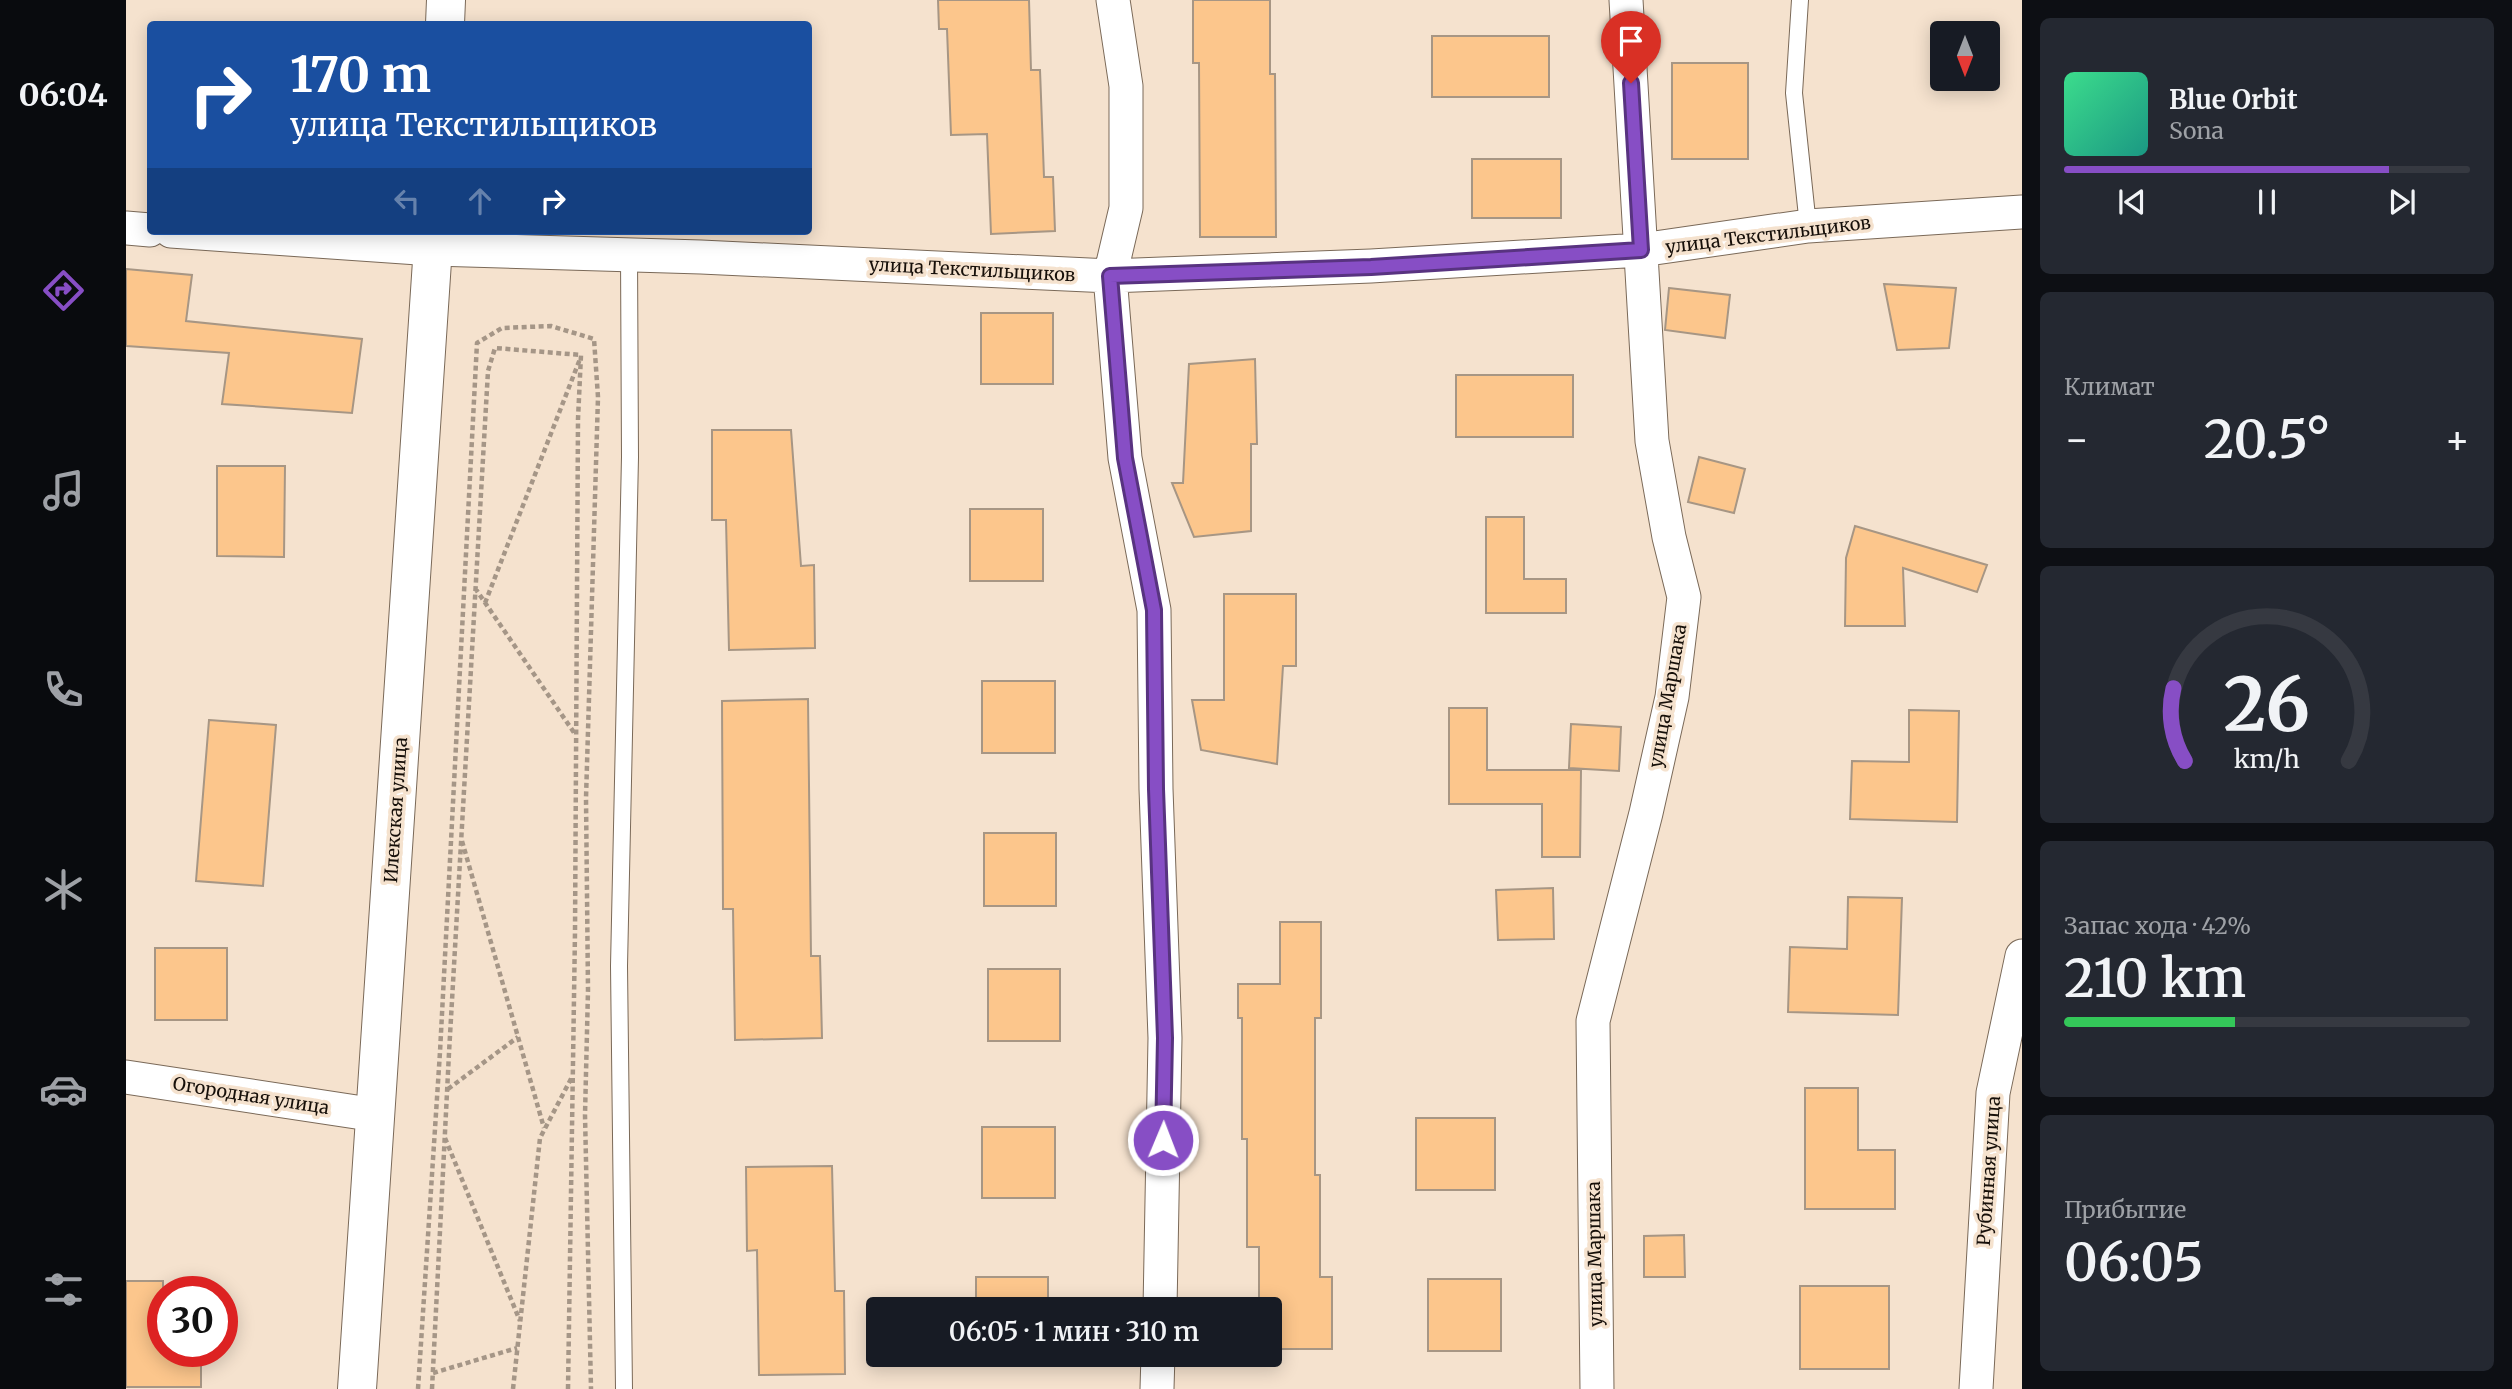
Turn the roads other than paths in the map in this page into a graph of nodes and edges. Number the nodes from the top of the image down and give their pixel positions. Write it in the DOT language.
graph roads {
  1 [pos="446,0"];
  2 [pos="1113,0"];
  3 [pos="1626,0"];
  4 [pos="1800,0"];
  5 [pos="444,21"];
  6 [pos="2022,212"];
  7 [pos="1808,226"];
  8 [pos="126,228"];
  9 [pos="147,230"];
  10 [pos="288,235"];
  11 [pos="434,240"];
  12 [pos="1641,250"];
  13 [pos="629,254"];
  14 [pos="1110,276"];
  15 [pos="2022,956"];
  16 [pos="126,1077"];
  17 [pos="376,1115"];
  18 [pos="1160,1297"];
  19 [pos="1158,1367"];
  20 [pos="358,1389"];
  21 [pos="624,1389"];
  22 [pos="1157,1389"];
  23 [pos="1597,1389"];
  24 [pos="1976,1389"];
  1 -- 5 [label="street"];
  2 -- 14 [label="street"];
  3 -- 12 [label="street, улица Маршака"];
  4 -- 7 [label="lane"];
  6 -- 7 [label="street, улица Текстильщиков"];
  7 -- 12 [label="street, улица Текстильщиков"];
  8 -- 9 [label="street"];
  10 -- 11 [label="street, улица Текстильщиков"];
  11 -- 13 [label="street, улица Текстильщиков"];
  11 -- 17 [label="street, Илекская улица"];
  12 -- 14 [label="street, улица Текстильщиков"];
  12 -- 23 [label="street, улица Маршака"];
  13 -- 14 [label="street, улица Текстильщиков"];
  13 -- 21 [label="lane"];
  14 -- 18 [label="street"];
  15 -- 24 [label="street, Рубинная улица"];
  16 -- 17 [label="street, Огородная улица"];
  17 -- 20 [label="street, Илекская улица"];
  19 -- 22 [label="street"];
}
